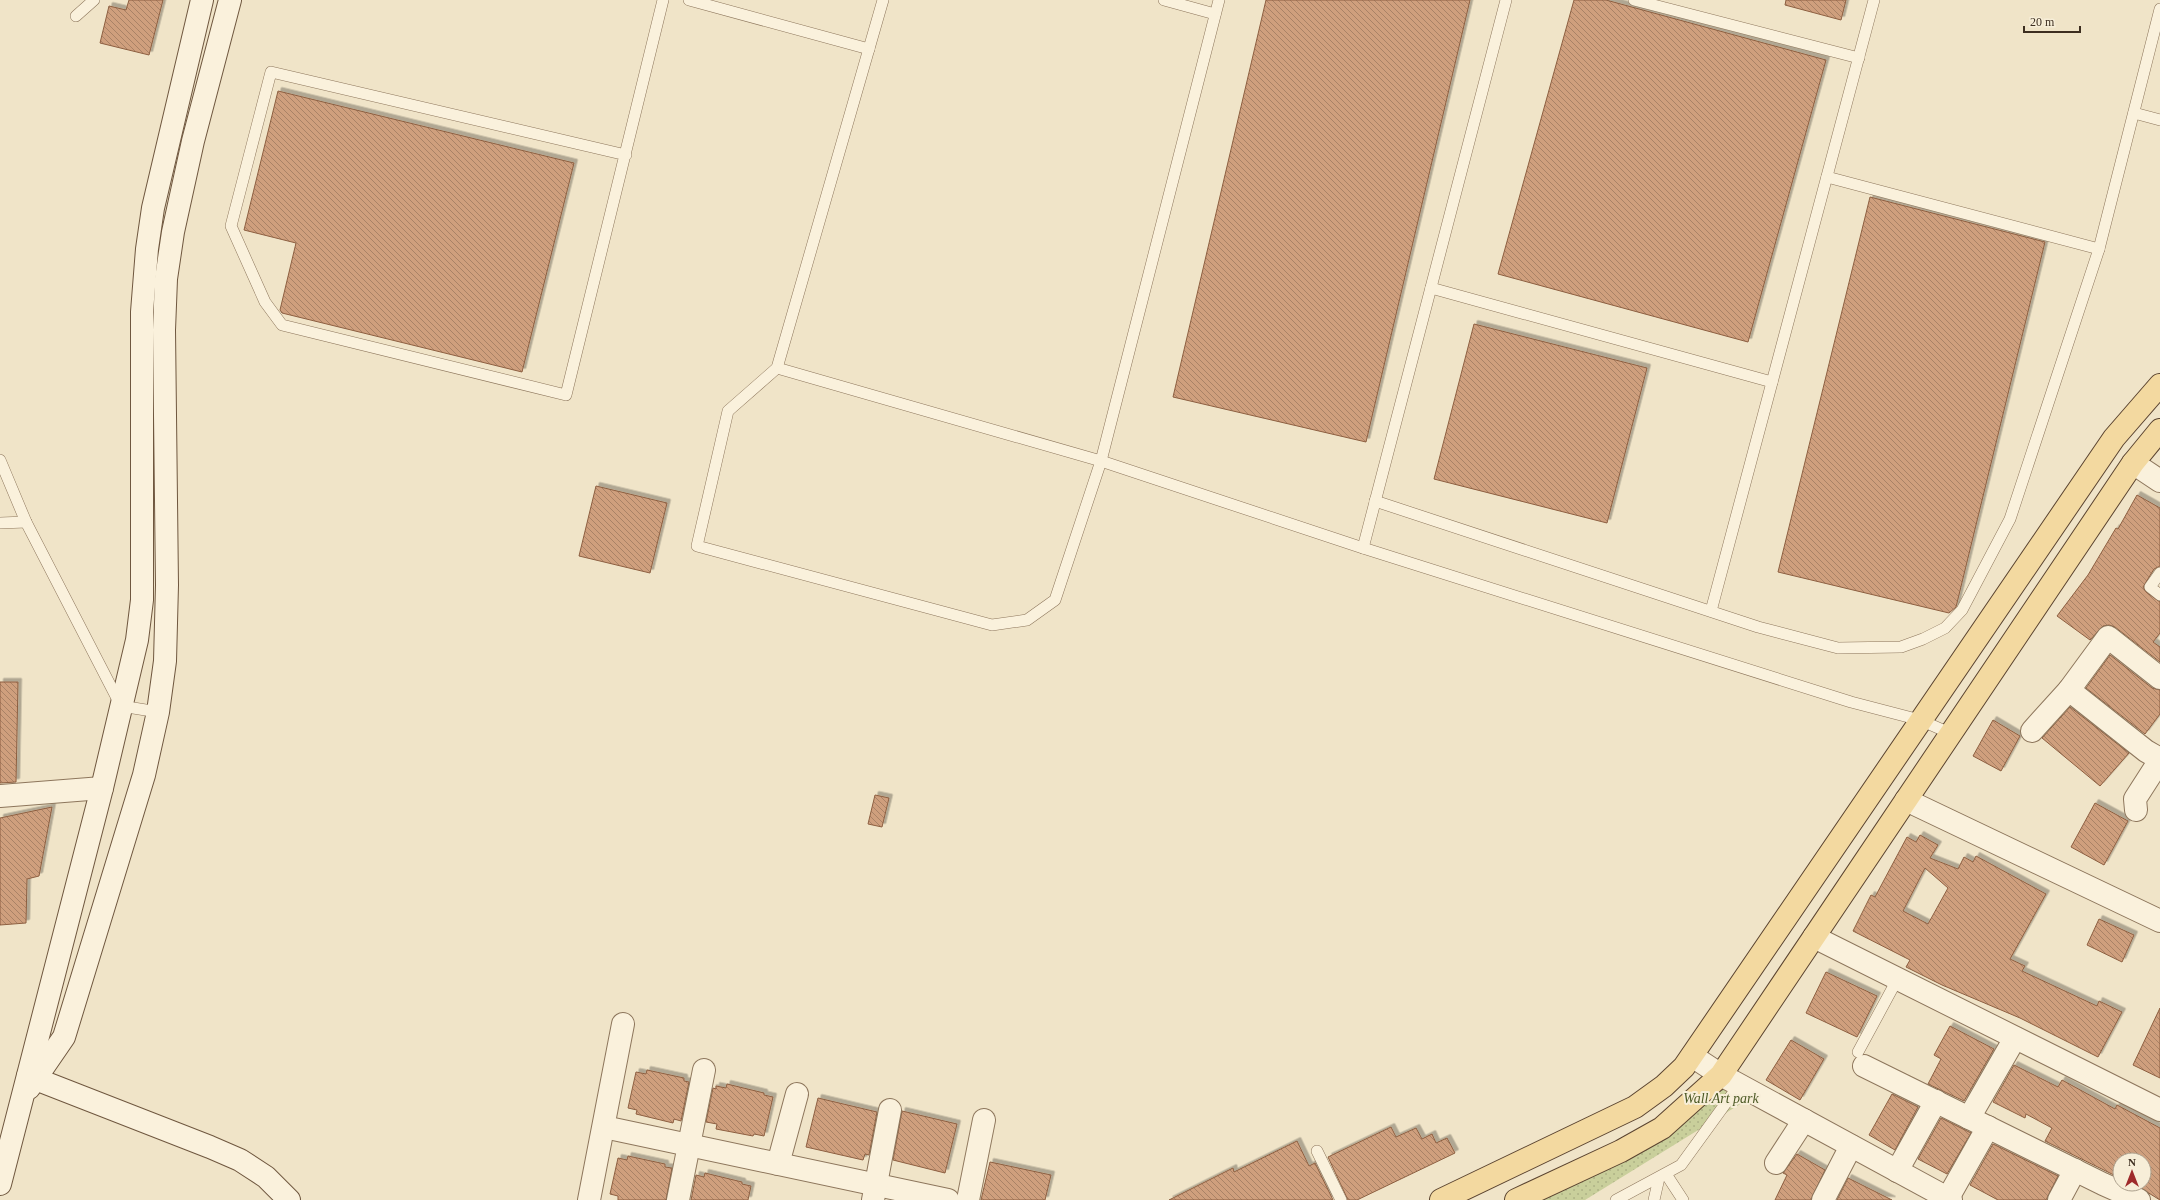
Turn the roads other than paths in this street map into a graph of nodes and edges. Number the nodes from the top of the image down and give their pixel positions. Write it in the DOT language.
graph roads {
  1 [pos="94,0"];
  2 [pos="202,0"];
  3 [pos="230,0"];
  4 [pos="663,0"];
  5 [pos="688,0"];
  6 [pos="883,0"];
  7 [pos="1164,0"];
  8 [pos="1219,0"];
  9 [pos="1506,0"];
  10 [pos="1634,0"];
  11 [pos="1874,0"];
  12 [pos="2160,9"];
  13 [pos="1215,14"];
  14 [pos="76,16"];
  15 [pos="869,49"];
  16 [pos="1859,58"];
  17 [pos="2134,113"];
  18 [pos="2160,120"];
  19 [pos="626,155"];
  20 [pos="1827,177"];
  21 [pos="2099,249"];
  22 [pos="1430,288"];
  23 [pos="777,368"];
  24 [pos="1772,382"];
  25 [pos="2160,385"];
  26 [pos="2160,430"];
  27 [pos="0,460"];
  28 [pos="1101,461"];
  29 [pos="2133,463"];
  30 [pos="2160,481"];
  31 [pos="1374,501"];
  32 [pos="26,522"];
  33 [pos="0,523"];
  34 [pos="1363,548"];
  35 [pos="2160,573"];
  36 [pos="2160,595"];
  37 [pos="1711,611"];
  38 [pos="2160,678"];
  39 [pos="2069,690"];
  40 [pos="121,706"];
  41 [pos="158,712"];
  42 [pos="1920,720"];
  43 [pos="2032,731"];
  44 [pos="1952,734"];
  45 [pos="2160,760"];
  46 [pos="102,788"];
  47 [pos="0,796"];
  48 [pos="1906,800"];
  49 [pos="2136,810"];
  50 [pos="2160,922"];
  51 [pos="1814,937"];
  52 [pos="1898,978"];
  53 [pos="623,1024"];
  54 [pos="2015,1038"];
  55 [pos="1692,1056"];
  56 [pos="1861,1059"];
  57 [pos="704,1070"];
  58 [pos="32,1077"];
  59 [pos="1730,1080"];
  60 [pos="797,1094"];
  61 [pos="1936,1101"];
  62 [pos="890,1110"];
  63 [pos="2160,1110"];
  64 [pos="984,1120"];
  65 [pos="1804,1120"];
  66 [pos="1978,1122"];
  67 [pos="604,1127"];
  68 [pos="690,1146"];
  69 [pos="1852,1146"];
  70 [pos="1317,1152"];
  71 [pos="1776,1163"];
  72 [pos="778,1164"];
  73 [pos="2075,1170"];
  74 [pos="1897,1171"];
  75 [pos="1663,1176"];
  76 [pos="0,1184"];
  77 [pos="875,1192"];
  78 [pos="1950,1199"];
  79 [pos="289,1200"];
  80 [pos="589,1200"];
  81 [pos="678,1200"];
  82 [pos="948,1200"];
  83 [pos="968,1200"];
  84 [pos="1341,1200"];
  85 [pos="1441,1200"];
  86 [pos="1516,1200"];
  87 [pos="1616,1200"];
  88 [pos="1654,1200"];
  89 [pos="1683,1200"];
  90 [pos="1823,1200"];
  91 [pos="2059,1200"];
  92 [pos="2139,1200"];
  1 -- 14 [label="lane"];
  2 -- 40 [label="street"];
  3 -- 41 [label="street"];
  4 -- 19 [label="lane"];
  5 -- 15 [label="lane"];
  6 -- 15 [label="lane"];
  7 -- 13 [label="lane"];
  8 -- 13 [label="lane"];
  9 -- 22 [label="lane"];
  10 -- 16 [label="lane"];
  11 -- 16 [label="lane"];
  12 -- 17 [label="lane"];
  13 -- 28 [label="lane"];
  15 -- 23 [label="lane"];
  16 -- 20 [label="lane"];
  17 -- 18 [label="lane"];
  17 -- 21 [label="lane"];
  19 -- 19 [label="lane"];
  20 -- 21 [label="lane"];
  20 -- 24 [label="lane"];
  21 -- 37 [label="lane"];
  22 -- 24 [label="lane"];
  22 -- 31 [label="lane"];
  23 -- 28 [label="lane"];
  23 -- 28 [label="lane"];
  24 -- 37 [label="lane"];
  25 -- 42 [label="main road"];
  26 -- 29 [label="main road"];
  27 -- 32 [label="lane"];
  28 -- 34 [label="lane"];
  29 -- 30 [label="street"];
  29 -- 44 [label="main road"];
  31 -- 34 [label="lane"];
  31 -- 37 [label="lane"];
  32 -- 33 [label="lane"];
  32 -- 40 [label="lane"];
  34 -- 42 [label="lane"];
  35 -- 36 [label="lane"];
  38 -- 39 [label="street"];
  39 -- 43 [label="street"];
  39 -- 45 [label="street"];
  40 -- 41 [label="lane"];
  40 -- 46 [label="street"];
  41 -- 58 [label="street"];
  42 -- 44 [label="lane"];
  42 -- 55 [label="main road"];
  44 -- 48 [label="main road"];
  45 -- 49 [label="street"];
  46 -- 47 [label="street"];
  46 -- 58 [label="street"];
  48 -- 50 [label="street"];
  48 -- 51 [label="main road"];
  51 -- 52 [label="street"];
  51 -- 59 [label="main road"];
  52 -- 54 [label="street"];
  52 -- 56 [label="lane"];
  53 -- 67 [label="street"];
  54 -- 63 [label="street"];
  54 -- 66 [label="street"];
  55 -- 59 [label="street"];
  55 -- 85 [label="main road"];
  56 -- 61 [label="street"];
  57 -- 68 [label="street"];
  58 -- 76 [label="street"];
  58 -- 79 [label="street"];
  59 -- 65 [label="street"];
  59 -- 75 [label="lane"];
  59 -- 86 [label="main road"];
  60 -- 72 [label="street"];
  61 -- 66 [label="street"];
  61 -- 74 [label="street"];
  62 -- 77 [label="street"];
  64 -- 83 [label="street"];
  65 -- 69 [label="street"];
  65 -- 71 [label="street"];
  66 -- 73 [label="street"];
  66 -- 78 [label="street"];
  67 -- 68 [label="street"];
  67 -- 80 [label="street"];
  68 -- 72 [label="street"];
  68 -- 81 [label="street"];
  69 -- 74 [label="street"];
  69 -- 90 [label="street"];
  70 -- 84 [label="lane"];
  72 -- 77 [label="street"];
  73 -- 91 [label="street"];
  73 -- 92 [label="street"];
  74 -- 78 [label="street"];
  75 -- 87 [label="lane"];
  75 -- 88 [label="lane"];
  75 -- 89 [label="lane"];
  77 -- 82 [label="street"];
}
